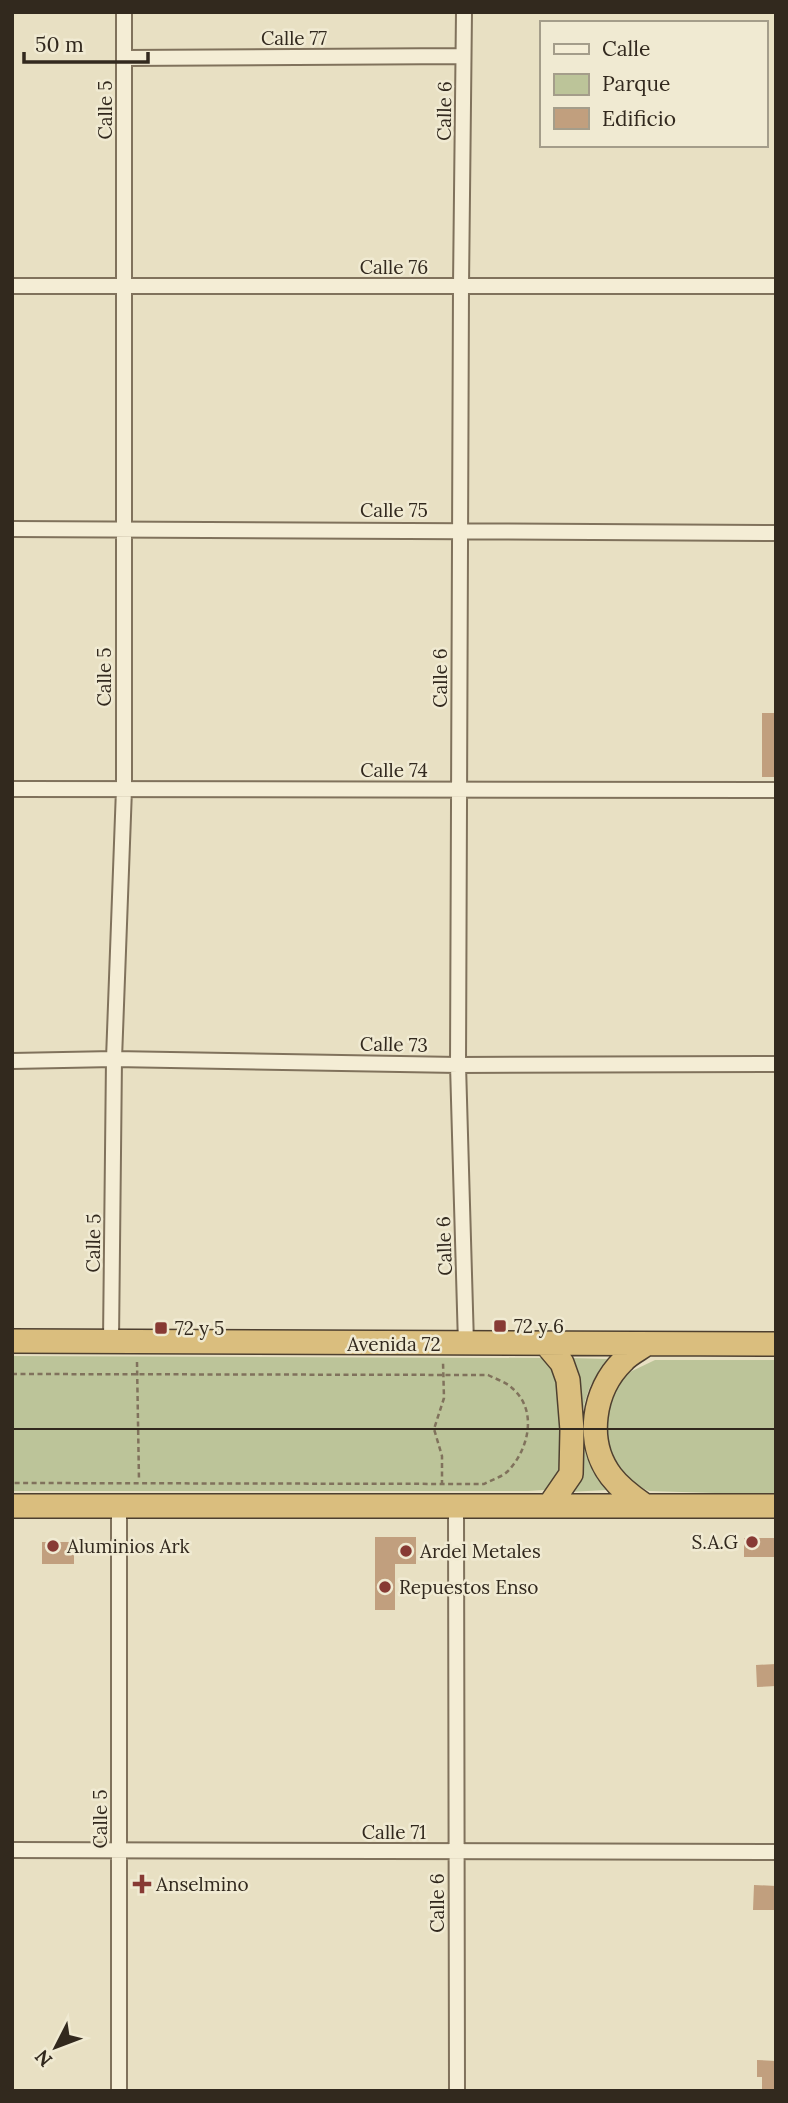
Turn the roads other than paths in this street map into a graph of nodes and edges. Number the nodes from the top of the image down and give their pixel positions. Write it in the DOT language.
graph roads {
  1 [pos="124,12"];
  2 [pos="464,12"];
  3 [pos="463,56"];
  4 [pos="125,58"];
  5 [pos="12,286"];
  6 [pos="124,286"];
  7 [pos="461,286"];
  8 [pos="776,286"];
  9 [pos="12,529"];
  10 [pos="123,529"];
  11 [pos="460,530"];
  12 [pos="776,533"];
  13 [pos="12,789"];
  14 [pos="124,789"];
  15 [pos="459,789"];
  16 [pos="776,790"];
  17 [pos="114,1059"];
  18 [pos="12,1060"];
  19 [pos="776,1064"];
  20 [pos="458,1065"];
  21 [pos="12,1341"];
  22 [pos="111,1341"];
  23 [pos="454,1344"];
  24 [pos="546,1344"];
  25 [pos="776,1344"];
  26 [pos="645,1345"];
  27 [pos="446,1498"];
  28 [pos="644,1505"];
  29 [pos="12,1506"];
  30 [pos="130,1506"];
  31 [pos="550,1506"];
  32 [pos="776,1506"];
  33 [pos="12,1850"];
  34 [pos="119,1850"];
  35 [pos="456,1851"];
  36 [pos="776,1852"];
  37 [pos="119,2091"];
  38 [pos="457,2091"];
  1 -- 4 [label="street, Calle 5"];
  2 -- 3 [label="street, Calle 6"];
  3 -- 4 [label="street, Calle 77"];
  3 -- 7 [label="street, Calle 6"];
  4 -- 6 [label="street, Calle 5"];
  5 -- 6 [label="street, Calle 76"];
  6 -- 7 [label="street, Calle 76"];
  6 -- 10 [label="street, Calle 5"];
  7 -- 8 [label="street, Calle 76"];
  7 -- 11 [label="street, Calle 6"];
  9 -- 10 [label="street, Calle 75"];
  10 -- 11 [label="street, Calle 75"];
  10 -- 14 [label="street, Calle 5"];
  11 -- 12 [label="street, Calle 75"];
  11 -- 15 [label="street, Calle 6"];
  13 -- 14 [label="street, Calle 74"];
  14 -- 15 [label="street, Calle 74"];
  14 -- 17 [label="street, Calle 5"];
  15 -- 16 [label="street, Calle 74"];
  15 -- 20 [label="street, Calle 6"];
  17 -- 18 [label="street, Calle 73"];
  17 -- 20 [label="street, Calle 73"];
  17 -- 22 [label="street, Calle 5"];
  19 -- 20 [label="street, Calle 73"];
  20 -- 23 [label="street, Calle 6"];
  21 -- 22 [label="highway, Avenida 72"];
  22 -- 23 [label="highway, Avenida 72"];
  23 -- 24 [label="highway, Avenida 72"];
  24 -- 26 [label="highway, Avenida 72"];
  24 -- 31 [label="highway"];
  25 -- 26 [label="highway, Avenida 72"];
  26 -- 28 [label="highway"];
  27 -- 30 [label="highway"];
  27 -- 31 [label="highway"];
  27 -- 35 [label="street, Calle 6"];
  28 -- 31 [label="highway"];
  28 -- 32 [label="highway"];
  29 -- 30 [label="highway"];
  30 -- 34 [label="street, Calle 5"];
  33 -- 34 [label="street, Calle 71"];
  34 -- 35 [label="street, Calle 71"];
  34 -- 37 [label="street, Calle 5"];
  35 -- 36 [label="street, Calle 71"];
  35 -- 38 [label="street, Calle 6"];
}
